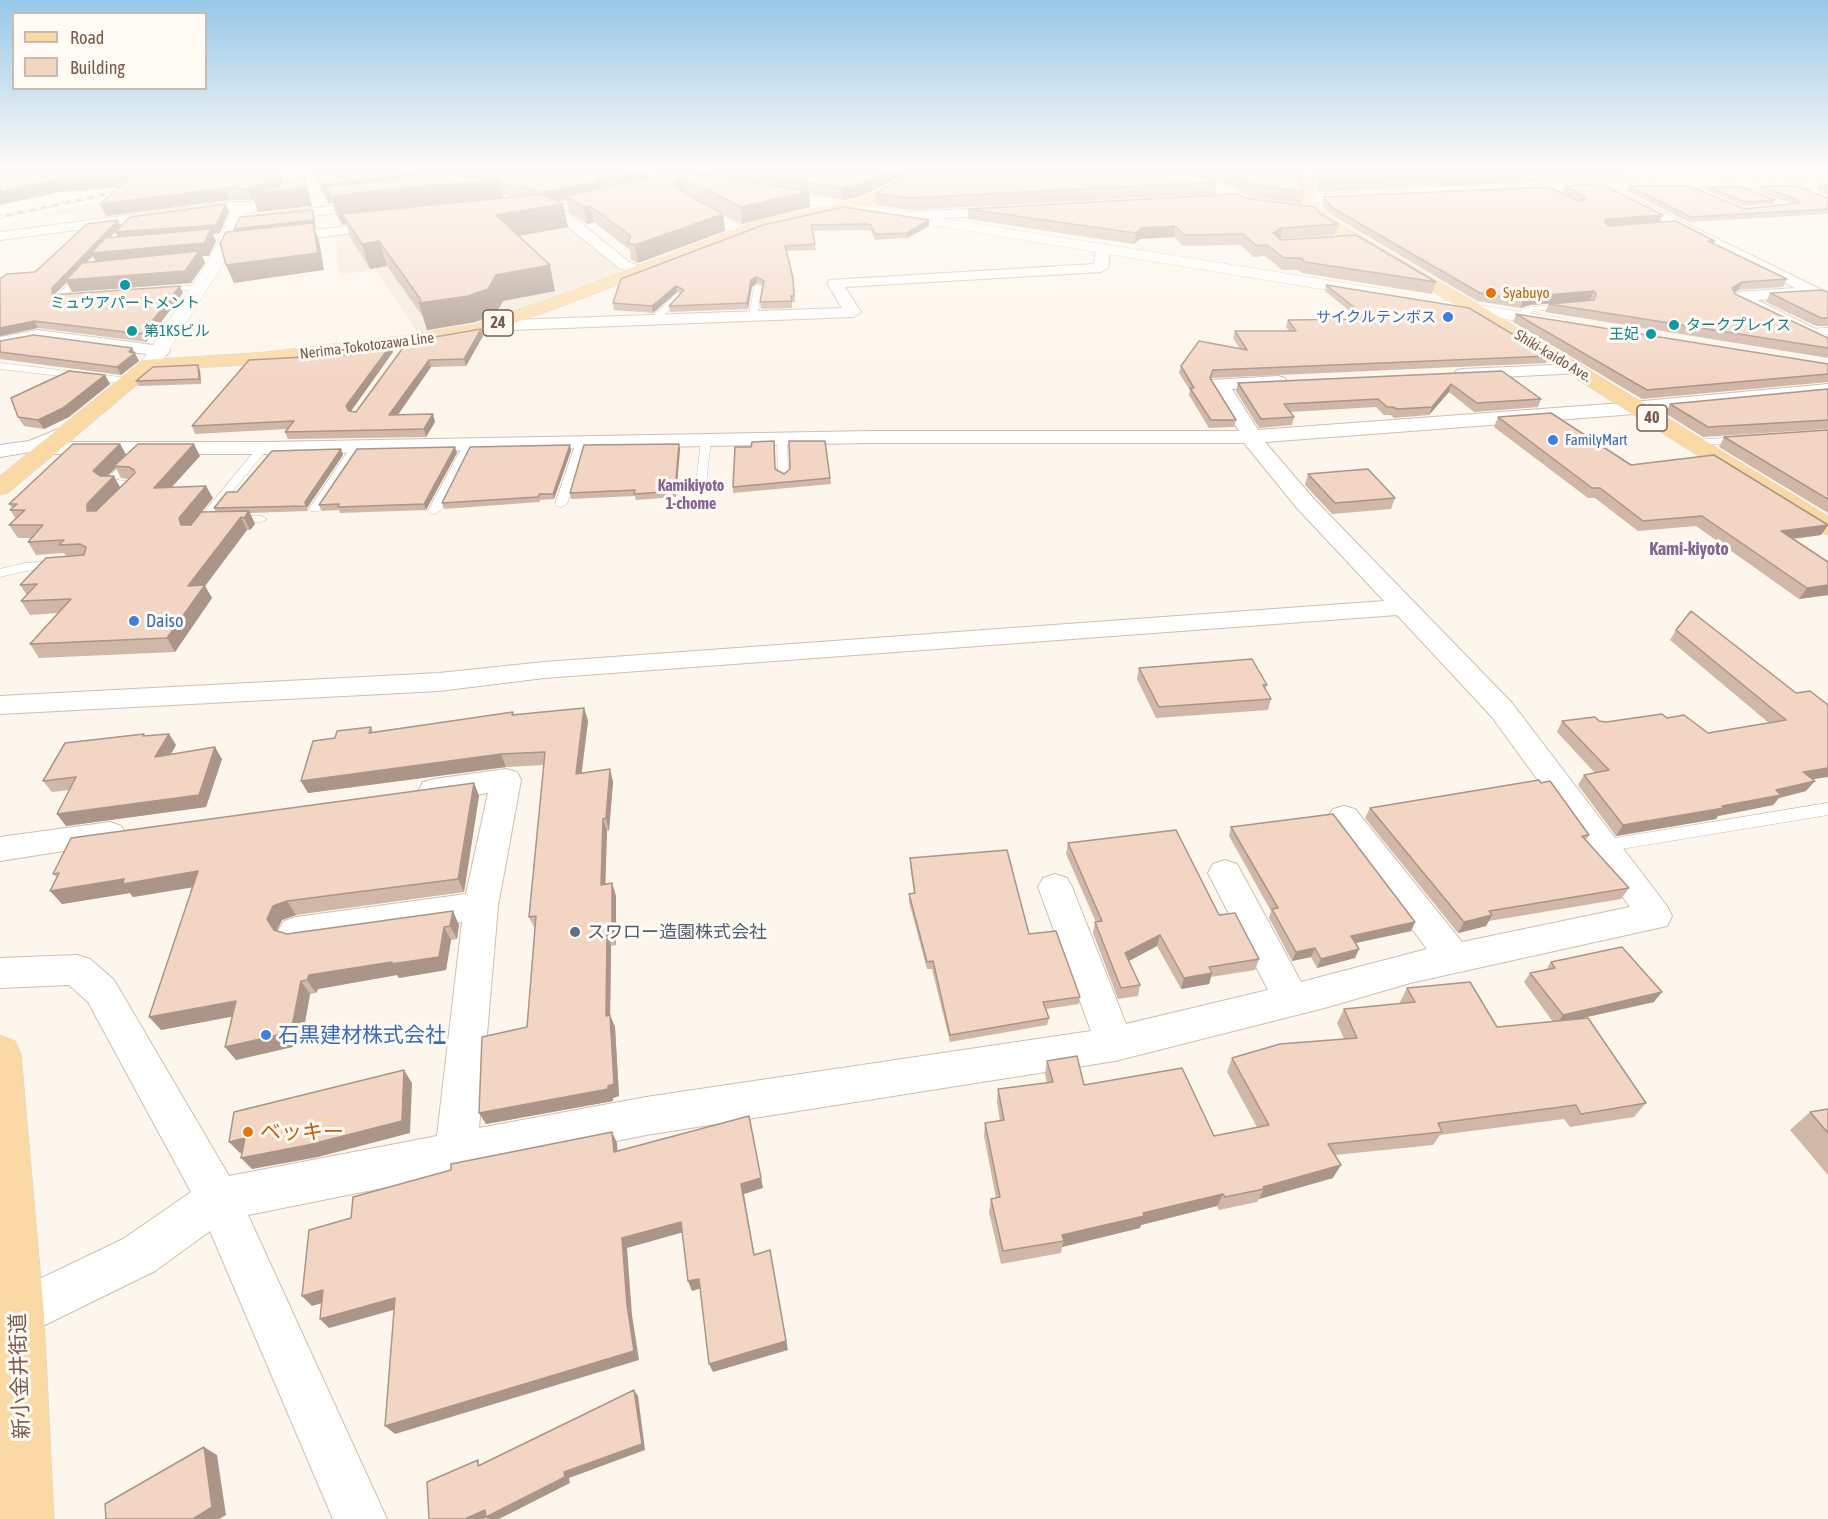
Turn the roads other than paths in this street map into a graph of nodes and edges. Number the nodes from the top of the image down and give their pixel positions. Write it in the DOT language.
graph roads {
  1 [pos="233,241"];
  2 [pos="594,241"];
  3 [pos="714,241"];
  4 [pos="1065,241"];
  5 [pos="1359,241"];
  6 [pos="1714,241"];
  7 [pos="224,243"];
  8 [pos="1103,247"];
  9 [pos="97,270"];
  10 [pos="638,270"];
  11 [pos="200,287"];
  12 [pos="758,287"];
  13 [pos="153,291"];
  14 [pos="1821,292"];
  15 [pos="679,296"];
  16 [pos="1396,296"];
  17 [pos="83,297"];
  18 [pos="1431,302"];
  19 [pos="1576,305"];
  20 [pos="1476,310"];
  21 [pos="753,317"];
  22 [pos="1523,317"];
  23 [pos="653,321"];
  24 [pos="500,323"];
  25 [pos="1582,327"];
  26 [pos="1828,331"];
  27 [pos="1810,332"];
  28 [pos="408,341"];
  29 [pos="0,342"];
  30 [pos="1828,342"];
  31 [pos="398,357"];
  32 [pos="155,358"];
  33 [pos="0,366"];
  34 [pos="1574,369"];
  35 [pos="1443,375"];
  36 [pos="128,381"];
  37 [pos="1301,381"];
  38 [pos="1828,390"];
  39 [pos="1634,406"];
  40 [pos="76,427"];
  41 [pos="1250,437"];
  42 [pos="782,439"];
  43 [pos="1752,439"];
  44 [pos="706,440"];
  45 [pos="581,442"];
  46 [pos="1693,443"];
  47 [pos="469,444"];
  48 [pos="357,446"];
  49 [pos="51,448"];
  50 [pos="145,448"];
  51 [pos="263,448"];
  52 [pos="0,451"];
  53 [pos="783,475"];
  54 [pos="0,488"];
  55 [pos="700,494"];
  56 [pos="121,498"];
  57 [pos="561,504"];
  58 [pos="315,508"];
  59 [pos="434,511"];
  60 [pos="261,519"];
  61 [pos="215,520"];
  62 [pos="1828,527"];
  63 [pos="192,534"];
  64 [pos="67,564"];
  65 [pos="0,573"];
  66 [pos="1406,608"];
  67 [pos="0,705"];
  68 [pos="400,795"];
  69 [pos="1828,809"];
  70 [pos="1344,817"];
  71 [pos="140,830"];
  72 [pos="1603,846"];
  73 [pos="0,849"];
  74 [pos="1225,873"];
  75 [pos="1055,887"];
  76 [pos="481,906"];
  77 [pos="296,931"];
  78 [pos="1454,958"];
  79 [pos="0,973"];
  80 [pos="1292,1000"];
  81 [pos="1115,1044"];
  82 [pos="0,1054"];
  83 [pos="456,1153"];
  84 [pos="218,1199"];
  85 [pos="9,1319"];
  86 [pos="25,1519"];
  87 [pos="360,1519"];
  1 -- 7 [label="street"];
  2 -- 10 [label="street"];
  3 -- 10 [label="main road, Nerima-Tokotozawa Line / 24"];
  4 -- 8 [label="street"];
  5 -- 20 [label="main road, Shiki-kaido Ave. / 40"];
  6 -- 14 [label="street"];
  7 -- 11 [label="street"];
  8 -- 16 [label="street"];
  8 -- 21 [label="street"];
  9 -- 17 [label="lane"];
  10 -- 24 [label="main road, Nerima-Tokotozawa Line / 24"];
  11 -- 13 [label="lane"];
  11 -- 32 [label="street"];
  12 -- 21 [label="lane"];
  14 -- 27 [label="street"];
  15 -- 23 [label="lane"];
  18 -- 20 [label="street"];
  19 -- 22 [label="lane"];
  20 -- 22 [label="street"];
  20 -- 34 [label="main road, Shiki-kaido Ave. / 40"];
  21 -- 23 [label="street"];
  22 -- 25 [label="street"];
  23 -- 24 [label="street"];
  24 -- 28 [label="main road, Nerima-Tokotozawa Line / 24"];
  26 -- 27 [label="lane"];
  27 -- 30 [label="street"];
  28 -- 31 [label="lane"];
  28 -- 32 [label="main road, Nerima-Tokotozawa Line / 24"];
  29 -- 32 [label="street"];
  32 -- 36 [label="main road"];
  33 -- 36 [label="lane"];
  34 -- 35 [label="street"];
  34 -- 39 [label="main road, Shiki-kaido Ave. / 40"];
  36 -- 40 [label="main road"];
  37 -- 41 [label="street"];
  38 -- 39 [label="street"];
  39 -- 41 [label="street"];
  39 -- 46 [label="main road, Shiki-kaido Ave. / 40"];
  40 -- 49 [label="main road"];
  40 -- 52 [label="street"];
  41 -- 42 [label="street"];
  41 -- 66 [label="street"];
  42 -- 44 [label="street"];
  42 -- 53 [label="lane"];
  43 -- 46 [label="lane"];
  44 -- 45 [label="street"];
  44 -- 55 [label="lane"];
  45 -- 47 [label="street"];
  45 -- 57 [label="lane"];
  46 -- 62 [label="main road, Shiki-kaido Ave. / 40"];
  47 -- 48 [label="street"];
  47 -- 59 [label="lane"];
  48 -- 51 [label="street"];
  48 -- 58 [label="lane"];
  49 -- 50 [label="street"];
  49 -- 54 [label="main road"];
  50 -- 51 [label="street"];
  50 -- 56 [label="lane"];
  51 -- 61 [label="lane"];
  60 -- 61 [label="lane"];
  61 -- 63 [label="lane"];
  64 -- 65 [label="lane"];
  66 -- 67 [label="street"];
  66 -- 72 [label="street"];
  68 -- 76 [label="street"];
  69 -- 72 [label="lane"];
  70 -- 78 [label="street"];
  71 -- 73 [label="street"];
  72 -- 78 [label="street"];
  74 -- 80 [label="street"];
  75 -- 81 [label="street"];
  76 -- 77 [label="street"];
  76 -- 83 [label="street"];
  78 -- 80 [label="street"];
  79 -- 84 [label="street"];
  80 -- 81 [label="street"];
  81 -- 83 [label="street"];
  82 -- 85 [label="main road, 新小金井街道"];
  83 -- 84 [label="street"];
  84 -- 85 [label="street"];
  84 -- 87 [label="street"];
  85 -- 86 [label="main road, 新小金井街道"];
}
